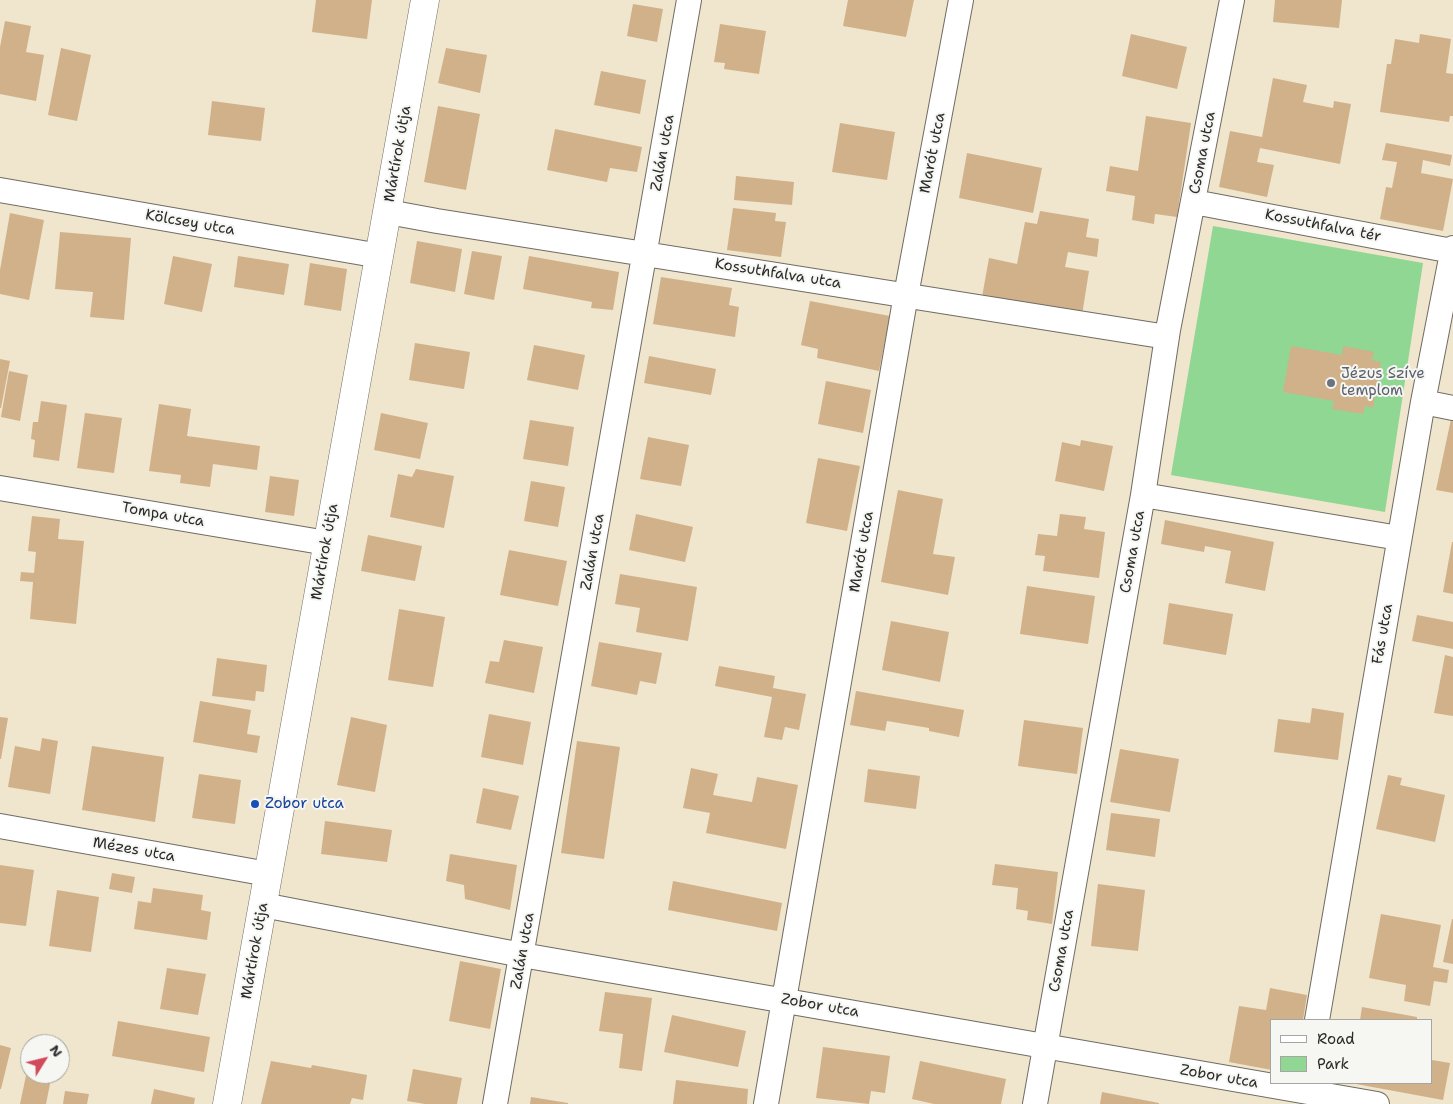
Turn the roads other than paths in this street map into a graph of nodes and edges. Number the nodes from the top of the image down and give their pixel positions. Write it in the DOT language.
graph roads {
  1 [pos="425,0"];
  2 [pos="689,0"];
  3 [pos="961,0"];
  4 [pos="1232,0"];
  5 [pos="0,190"];
  6 [pos="1194,202"];
  7 [pos="388,212"];
  8 [pos="1453,250"];
  9 [pos="645,253"];
  10 [pos="380,256"];
  11 [pos="906,295"];
  12 [pos="1167,336"];
  13 [pos="1423,402"];
  14 [pos="1453,408"];
  15 [pos="0,488"];
  16 [pos="1143,495"];
  17 [pos="1399,538"];
  18 [pos="327,543"];
  19 [pos="0,826"];
  20 [pos="268,874"];
  21 [pos="263,905"];
  22 [pos="522,955"];
  23 [pos="785,1000"];
  24 [pos="1317,1019"];
  25 [pos="1045,1046"];
  26 [pos="1305,1093"];
  27 [pos="227,1104"];
  28 [pos="495,1104"];
  29 [pos="766,1104"];
  30 [pos="1035,1104"];
  31 [pos="1377,1104"];
  1 -- 7 [label="street, Mártírok útja"];
  2 -- 9 [label="street, Zalán utca"];
  3 -- 11 [label="street, Marót utca"];
  4 -- 6 [label="street, Csoma utca"];
  5 -- 10 [label="street, Kölcsey utca"];
  6 -- 8 [label="street, Kossuthfalva tér"];
  6 -- 12 [label="street, Csoma utca"];
  7 -- 9 [label="street, Kossuthfalva utca"];
  7 -- 10 [label="street, Mártírok útja"];
  8 -- 13 [label="street, Fás utca"];
  9 -- 11 [label="street, Kossuthfalva utca"];
  9 -- 22 [label="street, Zalán utca"];
  10 -- 18 [label="street, Mártírok útja"];
  11 -- 12 [label="street, Kossuthfalva utca"];
  11 -- 23 [label="street, Marót utca"];
  12 -- 16 [label="street, Csoma utca"];
  13 -- 14 [label="street"];
  13 -- 17 [label="street, Fás utca"];
  15 -- 18 [label="street, Tompa utca"];
  16 -- 17 [label="street"];
  16 -- 25 [label="street, Csoma utca"];
  17 -- 24 [label="street, Fás utca"];
  18 -- 20 [label="street, Mártírok útja"];
  19 -- 20 [label="street, Mézes utca"];
  20 -- 21 [label="street, Mártírok útja"];
  21 -- 22 [label="street, Zobor utca"];
  21 -- 27 [label="street, Mártírok útja"];
  22 -- 23 [label="street, Zobor utca"];
  22 -- 28 [label="street, Zalán utca"];
  23 -- 25 [label="street, Zobor utca"];
  23 -- 29 [label="street, Marót utca"];
  25 -- 26 [label="street, Zobor utca"];
  25 -- 30 [label="street, Csoma utca"];
  26 -- 31 [label="street, Zobor utca"];
}
